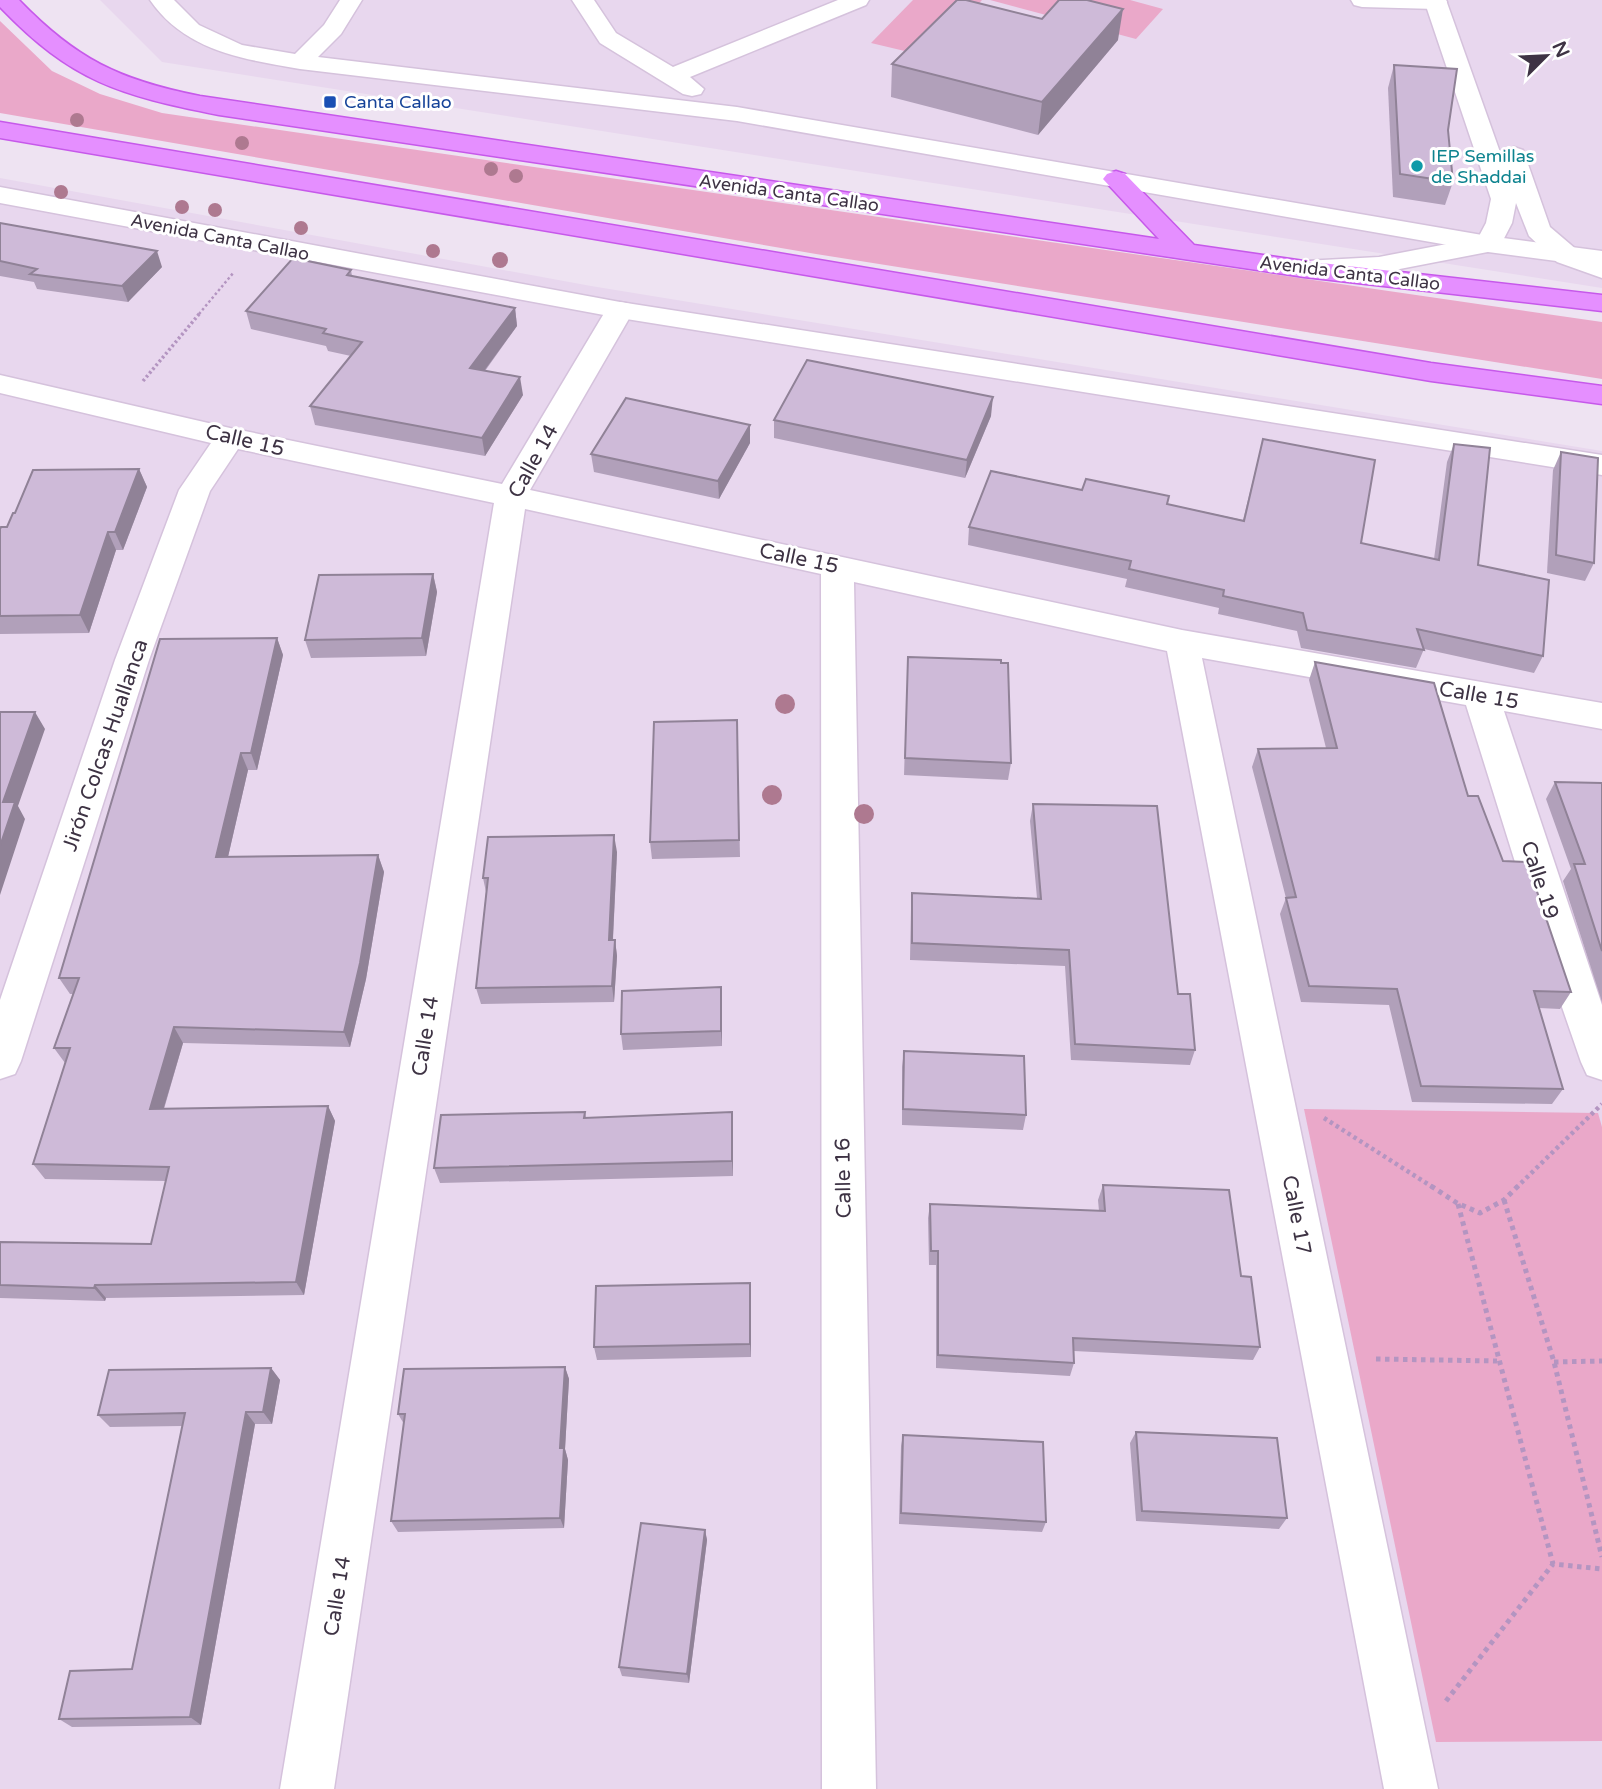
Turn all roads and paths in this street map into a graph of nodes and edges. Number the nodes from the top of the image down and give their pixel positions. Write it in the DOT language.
graph roads {
  1 [pos="6,0"];
  2 [pos="161,0"];
  3 [pos="351,0"];
  4 [pos="583,0"];
  5 [pos="858,0"];
  6 [pos="1362,0"];
  7 [pos="1436,1"];
  8 [pos="300,62"];
  9 [pos="670,77"];
  10 [pos="737,114"];
  11 [pos="0,130"];
  12 [pos="1508,137"];
  13 [pos="1116,179"];
  14 [pos="0,195"];
  15 [pos="257,244"];
  16 [pos="1488,244"];
  17 [pos="1185,251"];
  18 [pos="1567,256"];
  19 [pos="1602,259"];
  20 [pos="1304,269"];
  21 [pos="1602,270"];
  22 [pos="1602,303"];
  23 [pos="620,310"];
  24 [pos="0,384"];
  25 [pos="1602,396"];
  26 [pos="119,410"];
  27 [pos="230,438"];
  28 [pos="1602,465"];
  29 [pos="510,496"];
  30 [pos="837,566"];
  31 [pos="1182,642"];
  32 [pos="1481,696"];
  33 [pos="1602,716"];
  34 [pos="0,1061"];
  35 [pos="1602,1062"];
  36 [pos="1270,1083"];
  37 [pos="1602,1104"];
  38 [pos="1504,1200"];
  39 [pos="1457,1203"];
  40 [pos="1326,1358"];
  41 [pos="1497,1361"];
  42 [pos="1602,1361"];
  43 [pos="1554,1362"];
  44 [pos="1602,1557"];
  45 [pos="1553,1564"];
  46 [pos="1602,1569"];
  47 [pos="1407,1771"];
  48 [pos="307,1789"];
  49 [pos="849,1789"];
  1 -- 17 [label="main road, Avenida Canta Callao"];
  2 -- 8 [label="street"];
  3 -- 8 [label="street"];
  4 -- 9 [label="street"];
  5 -- 9 [label="street"];
  6 -- 7 [label="street"];
  7 -- 16 [label="street"];
  8 -- 10 [label="street"];
  9 -- 10 [label="street"];
  10 -- 13 [label="street"];
  11 -- 25 [label="main road"];
  12 -- 18 [label="street"];
  13 -- 16 [label="street"];
  13 -- 17 [label="main road"];
  14 -- 15 [label="street, Avenida Canta Callao"];
  15 -- 23 [label="street, Avenida Canta Callao"];
  15 -- 26 [label="path"];
  16 -- 18 [label="street"];
  16 -- 20 [label="street"];
  17 -- 20 [label="main road, Avenida Canta Callao"];
  18 -- 19 [label="street"];
  18 -- 21 [label="street"];
  20 -- 22 [label="main road, Avenida Canta Callao"];
  23 -- 28 [label="street, Avenida Canta Callao"];
  23 -- 29 [label="street, Calle 14"];
  24 -- 26 [label="street, Calle 15"];
  26 -- 27 [label="street, Calle 15"];
  27 -- 29 [label="street, Calle 15"];
  27 -- 34 [label="street, Jirón Colcas Huallanca"];
  29 -- 30 [label="street, Calle 15"];
  29 -- 48 [label="street, Calle 14"];
  30 -- 31 [label="street, Calle 15"];
  30 -- 49 [label="street, Calle 16"];
  31 -- 32 [label="street, Calle 15"];
  31 -- 36 [label="street, Calle 17"];
  32 -- 33 [label="street, Calle 15"];
  32 -- 35 [label="street, Calle 19"];
  36 -- 39 [label="path"];
  36 -- 40 [label="street, Calle 17"];
  37 -- 38 [label="path"];
  38 -- 39 [label="path"];
  38 -- 43 [label="path"];
  39 -- 41 [label="path"];
  40 -- 41 [label="path"];
  40 -- 47 [label="street, Calle 17"];
  41 -- 45 [label="path"];
  42 -- 43 [label="path"];
  43 -- 44 [label="path"];
  45 -- 46 [label="path"];
  45 -- 47 [label="path"];
}
